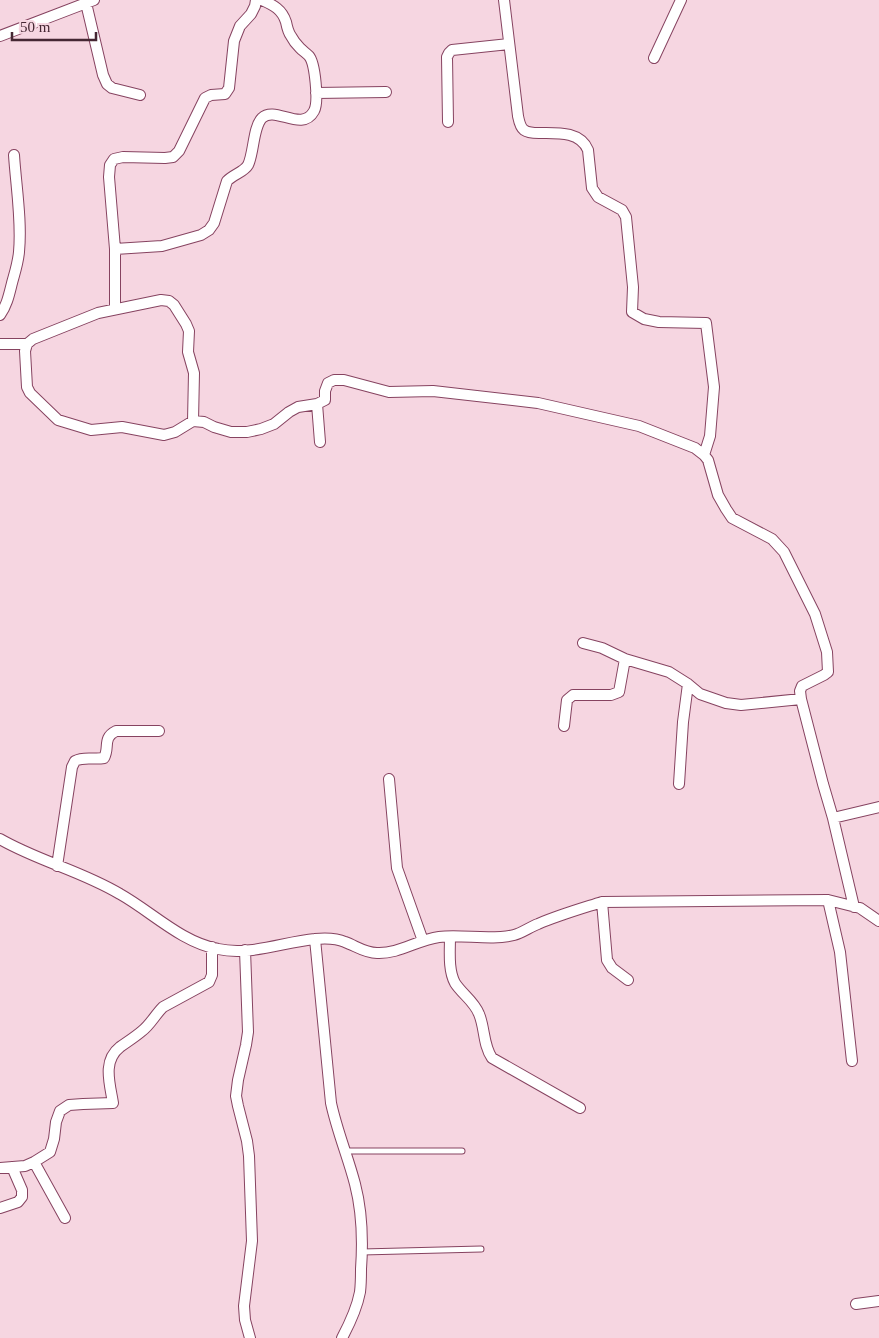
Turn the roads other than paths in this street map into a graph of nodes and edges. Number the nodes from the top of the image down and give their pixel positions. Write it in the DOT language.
graph roads {
  1 [pos="256,0"];
  2 [pos="262,0"];
  3 [pos="504,0"];
  4 [pos="681,0"];
  5 [pos="91,1"];
  6 [pos="0,36"];
  7 [pos="510,44"];
  8 [pos="654,58"];
  9 [pos="386,92"];
  10 [pos="316,93"];
  11 [pos="140,95"];
  12 [pos="448,122"];
  13 [pos="14,154"];
  14 [pos="116,249"];
  15 [pos="115,309"];
  16 [pos="0,315"];
  17 [pos="0,344"];
  18 [pos="28,344"];
  19 [pos="317,404"];
  20 [pos="193,421"];
  21 [pos="320,442"];
  22 [pos="704,455"];
  23 [pos="583,643"];
  24 [pos="625,659"];
  25 [pos="688,684"];
  26 [pos="801,699"];
  27 [pos="564,726"];
  28 [pos="159,731"];
  29 [pos="389,779"];
  30 [pos="679,784"];
  31 [pos="879,807"];
  32 [pos="833,818"];
  33 [pos="0,839"];
  34 [pos="57,866"];
  35 [pos="828,900"];
  36 [pos="602,902"];
  37 [pos="854,907"];
  38 [pos="879,921"];
  39 [pos="450,937"];
  40 [pos="315,939"];
  41 [pos="423,941"];
  42 [pos="212,947"];
  43 [pos="245,950"];
  44 [pos="628,980"];
  45 [pos="852,1061"];
  46 [pos="580,1108"];
  47 [pos="346,1151"];
  48 [pos="462,1151"];
  49 [pos="34,1162"];
  50 [pos="12,1167"];
  51 [pos="0,1168"];
  52 [pos="0,1208"];
  53 [pos="64,1218"];
  54 [pos="481,1249"];
  55 [pos="362,1252"];
  56 [pos="879,1301"];
  57 [pos="856,1304"];
  58 [pos="250,1338"];
  59 [pos="342,1338"];
  1 -- 14 [label="street"];
  2 -- 10 [label="street"];
  3 -- 7 [label="street"];
  4 -- 8 [label="street"];
  5 -- 6 [label="street"];
  5 -- 11 [label="street"];
  7 -- 12 [label="street"];
  7 -- 22 [label="street"];
  9 -- 10 [label="street"];
  10 -- 14 [label="street"];
  13 -- 16 [label="street"];
  14 -- 15 [label="street"];
  15 -- 18 [label="street"];
  15 -- 20 [label="street"];
  17 -- 18 [label="street"];
  18 -- 20 [label="street"];
  19 -- 20 [label="street"];
  19 -- 21 [label="street"];
  19 -- 22 [label="street"];
  22 -- 26 [label="street"];
  23 -- 24 [label="street"];
  24 -- 25 [label="street"];
  24 -- 27 [label="street"];
  25 -- 26 [label="street"];
  25 -- 30 [label="street"];
  26 -- 32 [label="street"];
  28 -- 34 [label="street"];
  29 -- 41 [label="street"];
  31 -- 32 [label="street"];
  32 -- 37 [label="street"];
  33 -- 34 [label="street"];
  34 -- 42 [label="street"];
  35 -- 36 [label="street"];
  35 -- 37 [label="street"];
  35 -- 45 [label="street"];
  36 -- 39 [label="street"];
  36 -- 44 [label="street"];
  37 -- 38 [label="street"];
  39 -- 41 [label="street"];
  39 -- 46 [label="street"];
  40 -- 41 [label="street"];
  40 -- 43 [label="street"];
  40 -- 47 [label="street"];
  42 -- 43 [label="street"];
  42 -- 49 [label="street"];
  43 -- 58 [label="street"];
  47 -- 48 [label="lane"];
  47 -- 55 [label="street"];
  49 -- 50 [label="street"];
  49 -- 53 [label="street"];
  50 -- 51 [label="street"];
  50 -- 52 [label="street"];
  54 -- 55 [label="lane"];
  55 -- 59 [label="street"];
  56 -- 57 [label="street"];
}
